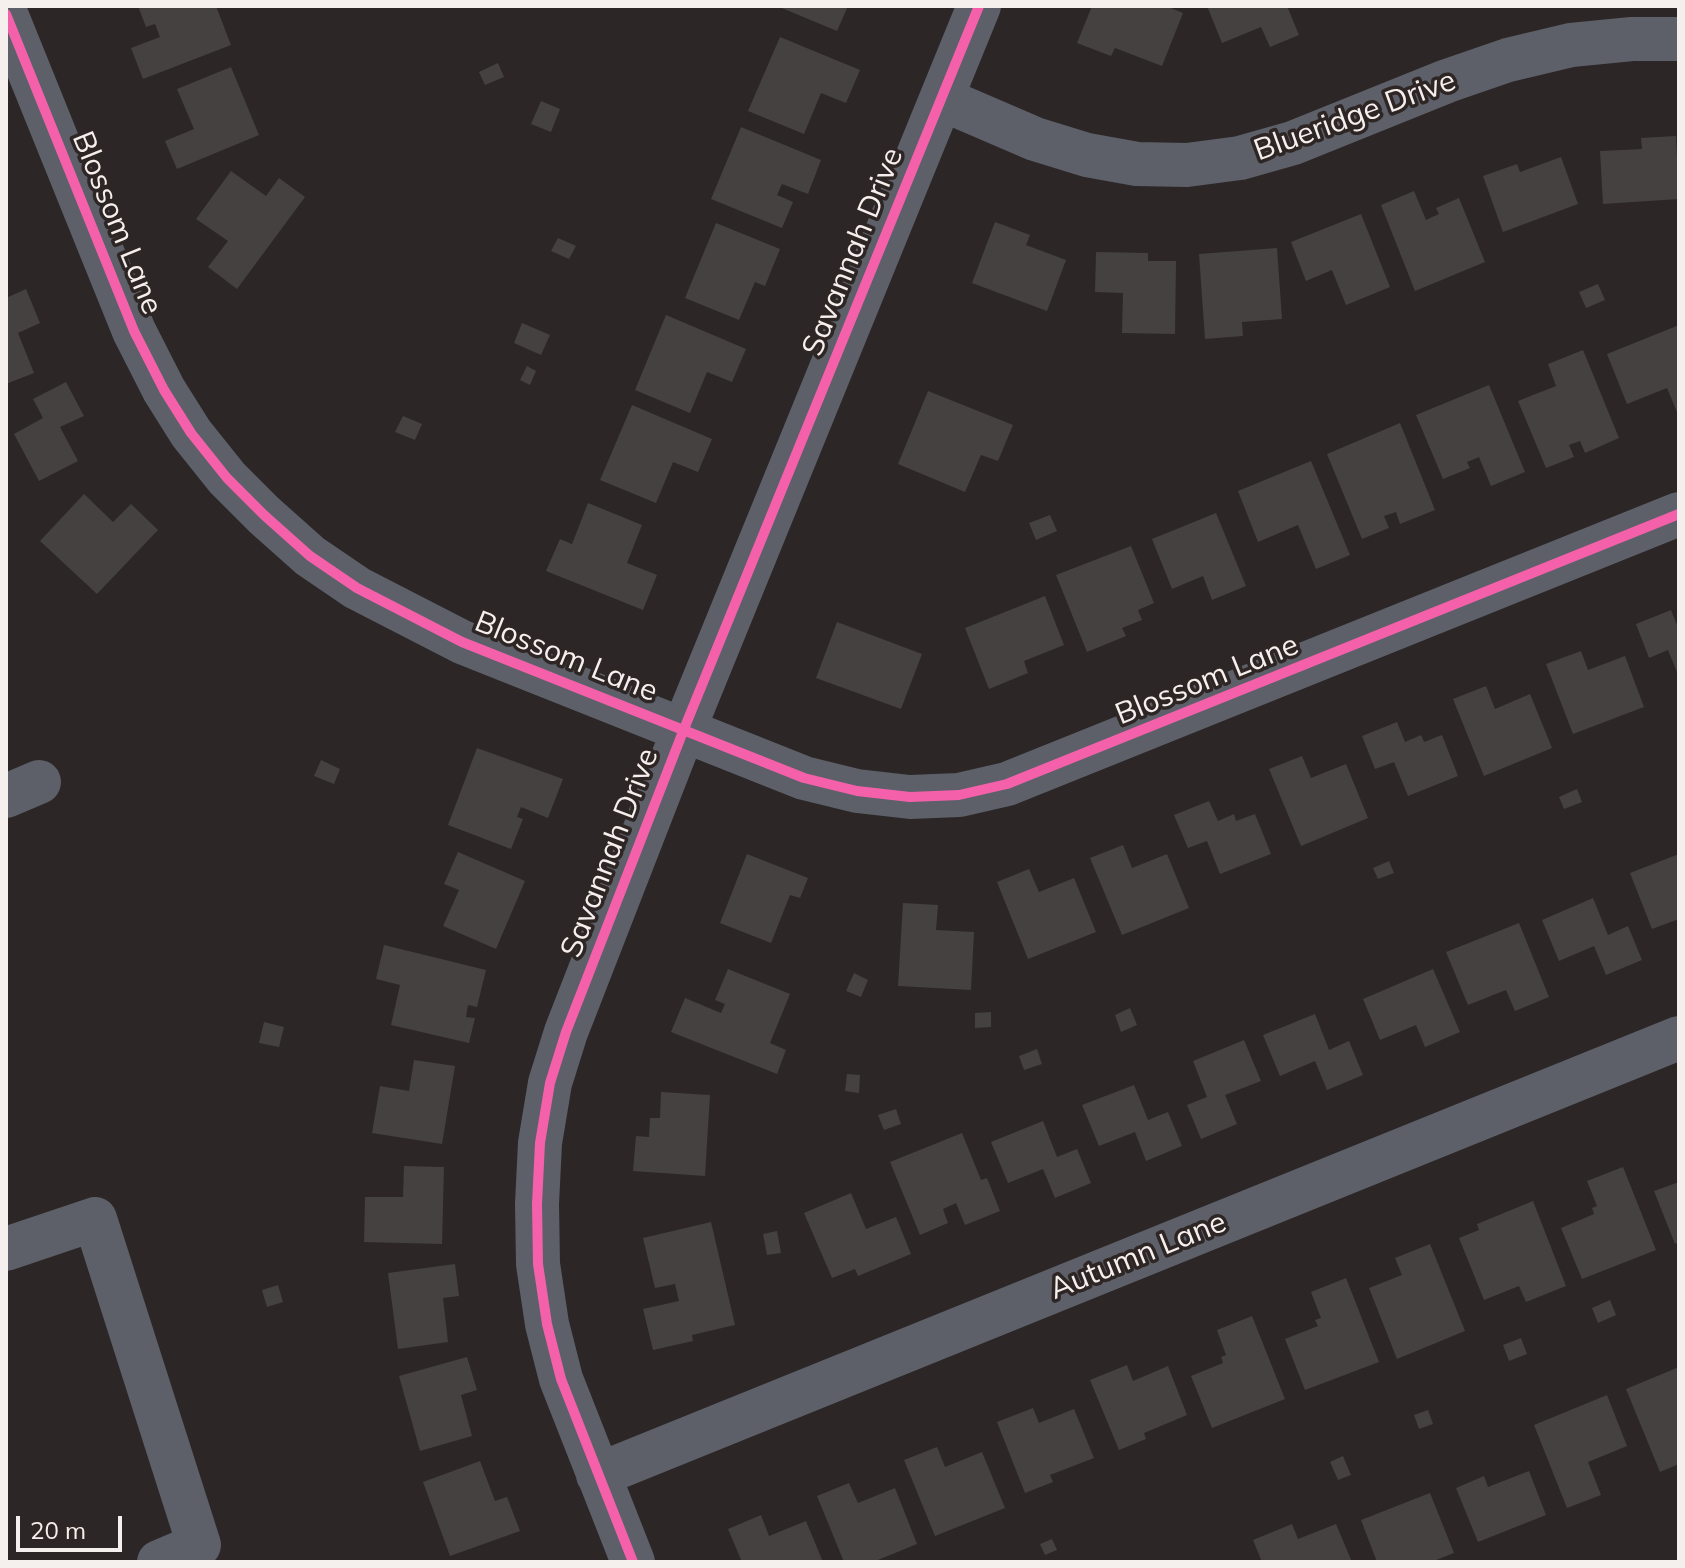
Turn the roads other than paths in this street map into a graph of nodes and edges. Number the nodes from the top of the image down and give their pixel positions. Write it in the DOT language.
graph roads {
  1 [pos="979,6"];
  2 [pos="6,14"];
  3 [pos="1679,39"];
  4 [pos="942,99"];
  5 [pos="1679,514"];
  6 [pos="684,729"];
  7 [pos="1679,1038"];
  8 [pos="6,1249"];
  9 [pos="598,1475"];
  10 [pos="159,1562"];
  11 [pos="633,1562"];
  1 -- 4 [label="street, Savannah Drive"];
  2 -- 6 [label="street, Blossom Lane"];
  3 -- 4 [label="street, Blueridge Drive"];
  4 -- 6 [label="street, Savannah Drive"];
  5 -- 6 [label="street, Blossom Lane"];
  6 -- 9 [label="street, Savannah Drive"];
  7 -- 9 [label="street, Autumn Lane"];
  8 -- 10 [label="street"];
  9 -- 11 [label="street, Savannah Drive"];
}
